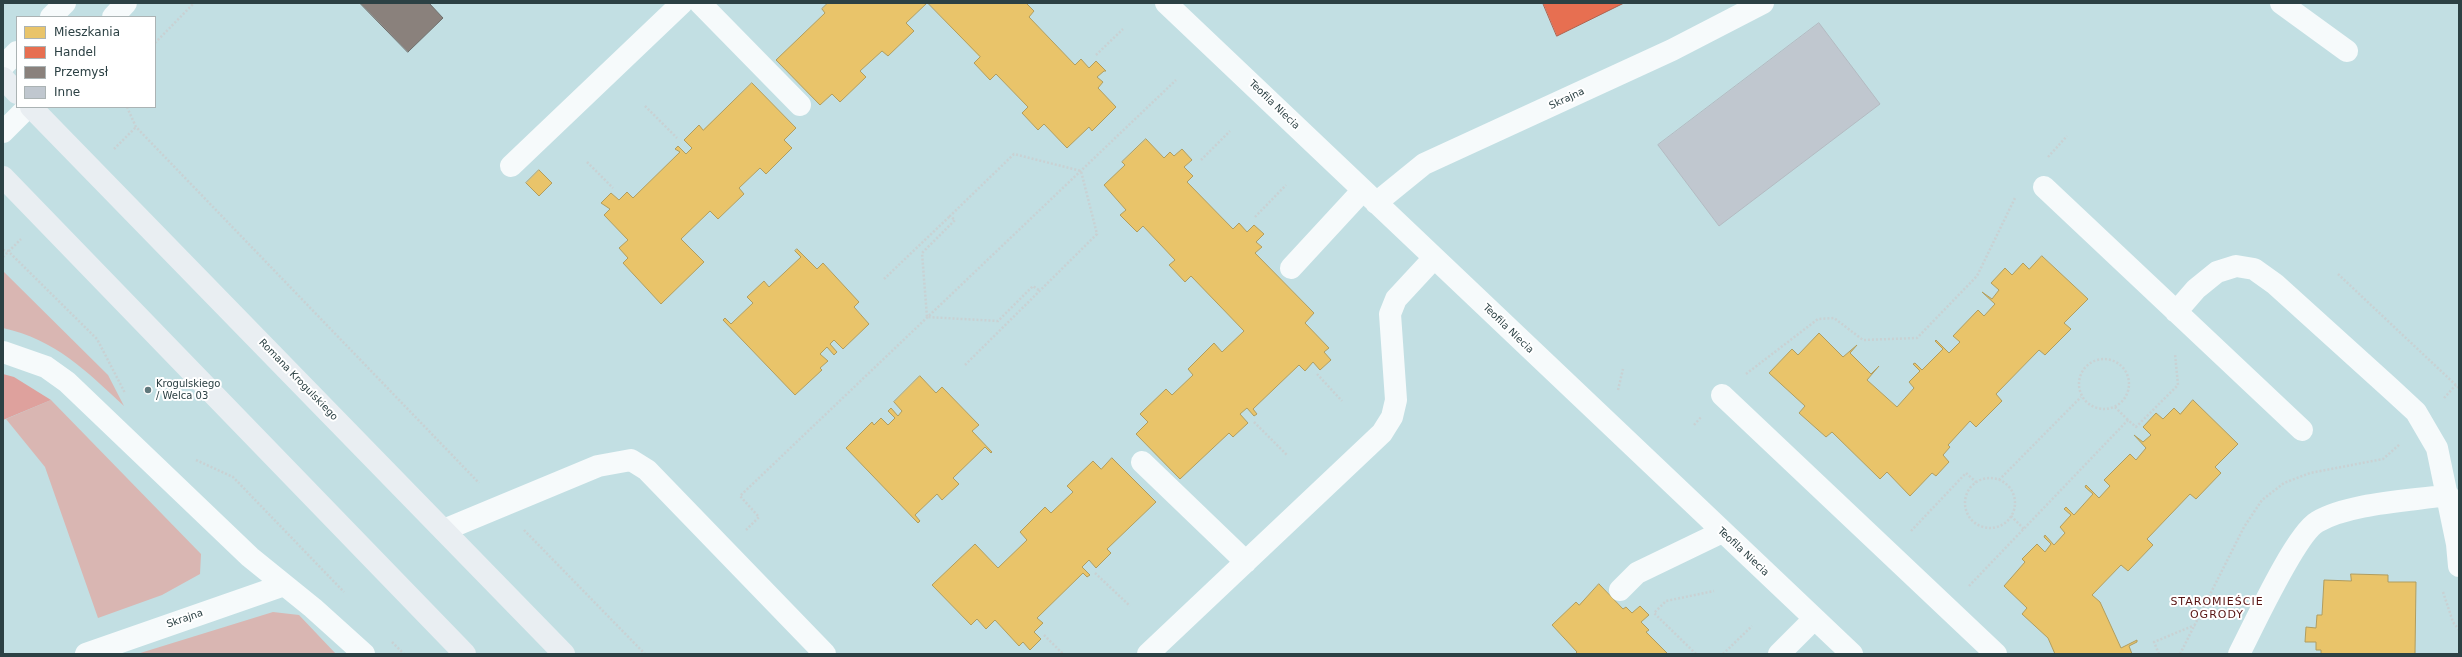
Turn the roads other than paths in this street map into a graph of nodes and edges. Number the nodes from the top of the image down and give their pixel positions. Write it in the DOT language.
graph roads {
  1 [pos="65,3"];
  2 [pos="126,3"];
  3 [pos="682,3"];
  4 [pos="700,3"];
  5 [pos="1166,3"];
  6 [pos="1763,3"];
  7 [pos="2281,3"];
  8 [pos="52,16"];
  9 [pos="114,16"];
  10 [pos="2347,51"];
  11 [pos="16,53"];
  12 [pos="3,66"];
  13 [pos="3,78"];
  14 [pos="16,91"];
  15 [pos="800,105"];
  16 [pos="27,108"];
  17 [pos="32,108"];
  18 [pos="3,132"];
  19 [pos="511,166"];
  20 [pos="3,177"];
  21 [pos="2044,187"];
  22 [pos="1370,196"];
  23 [pos="1434,258"];
  24 [pos="1291,268"];
  25 [pos="2176,312"];
  26 [pos="3,352"];
  27 [pos="1722,395"];
  28 [pos="2302,430"];
  29 [pos="1142,462"];
  30 [pos="2448,495"];
  31 [pos="444,530"];
  32 [pos="1722,532"];
  33 [pos="1246,562"];
  34 [pos="2459,566"];
  35 [pos="284,585"];
  36 [pos="1620,590"];
  37 [pos="1814,619"];
  38 [pos="86,654"];
  39 [pos="364,654"];
  40 [pos="466,654"];
  41 [pos="564,654"];
  42 [pos="825,654"];
  43 [pos="1148,654"];
  44 [pos="1779,654"];
  45 [pos="1852,654"];
  46 [pos="1996,654"];
  47 [pos="2239,654"];
  1 -- 8 [label="street"];
  2 -- 9 [label="street"];
  3 -- 19 [label="street"];
  4 -- 15 [label="street"];
  5 -- 22 [label="street, Teofila Niecia"];
  6 -- 22 [label="street, Skrajna"];
  7 -- 10 [label="street"];
  11 -- 12 [label="street"];
  13 -- 14 [label="main road"];
  16 -- 18 [label="street"];
  17 -- 31 [label="main road, Romana Krogulskiego"];
  20 -- 40 [label="main road"];
  21 -- 25 [label="street"];
  22 -- 23 [label="street, Teofila Niecia"];
  22 -- 24 [label="street, Skrajna"];
  23 -- 32 [label="street, Teofila Niecia"];
  23 -- 33 [label="street"];
  25 -- 28 [label="street"];
  25 -- 30 [label="street"];
  26 -- 35 [label="street"];
  27 -- 46 [label="street"];
  29 -- 33 [label="street"];
  30 -- 34 [label="street"];
  30 -- 47 [label="street"];
  31 -- 41 [label="main road, Romana Krogulskiego"];
  31 -- 42 [label="street"];
  32 -- 36 [label="street"];
  32 -- 37 [label="street, Teofila Niecia"];
  33 -- 43 [label="street"];
  35 -- 38 [label="street, Skrajna"];
  35 -- 39 [label="street"];
  37 -- 44 [label="street"];
  37 -- 45 [label="street, Teofila Niecia"];
}
